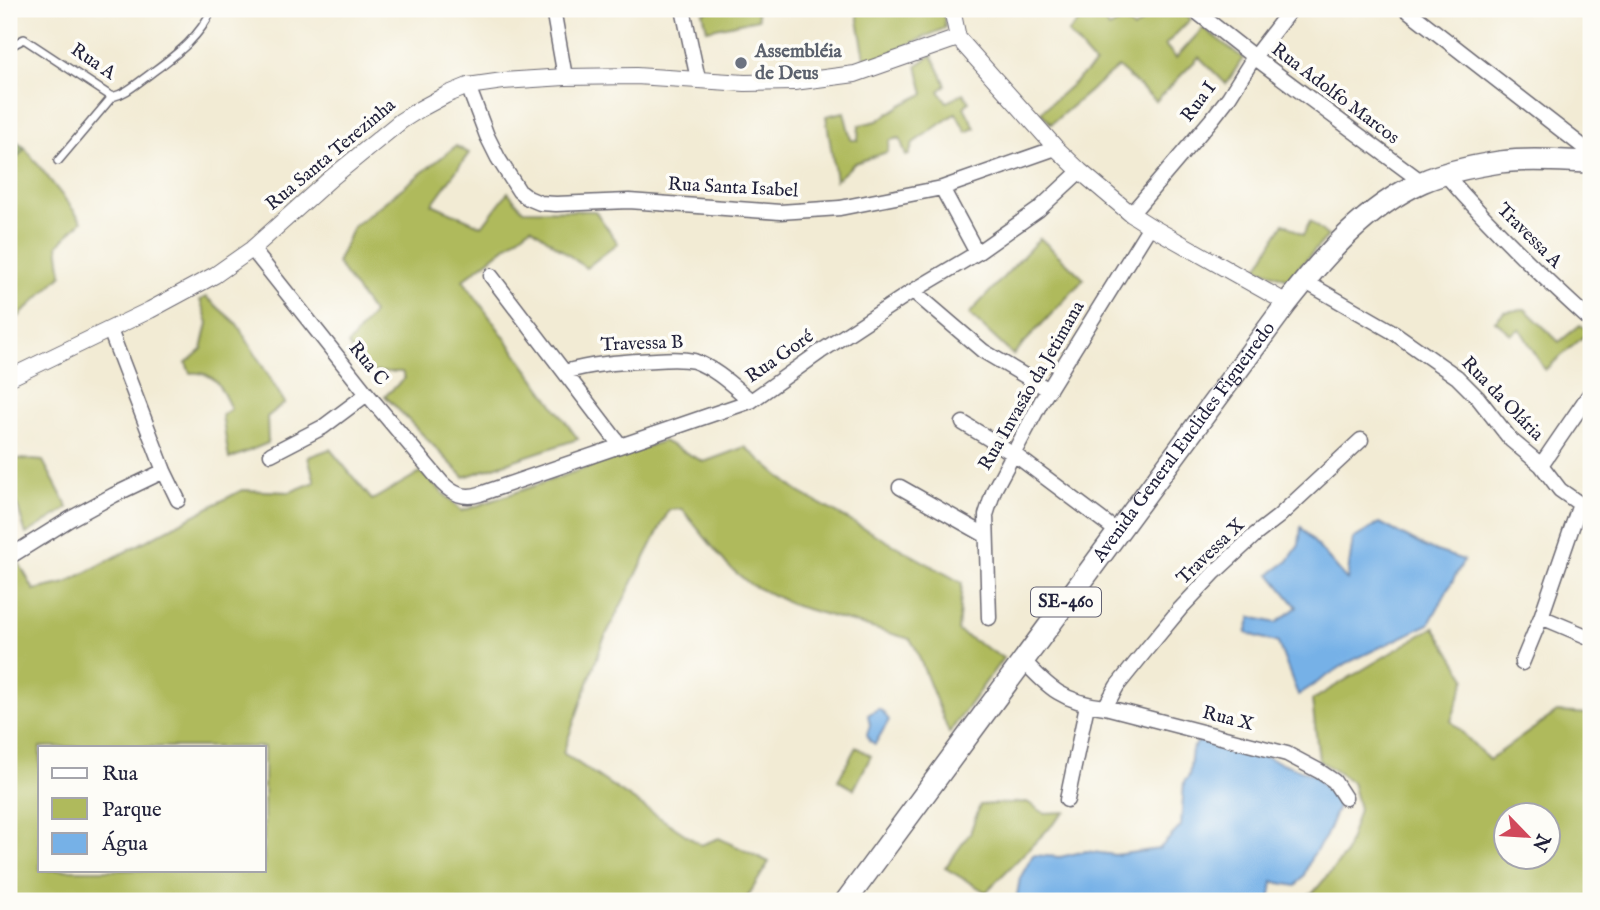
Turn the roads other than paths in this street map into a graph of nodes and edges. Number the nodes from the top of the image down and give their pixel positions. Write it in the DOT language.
graph roads {
  1 [pos="212,9"];
  2 [pos="553,9"];
  3 [pos="683,9"];
  4 [pos="952,9"];
  5 [pos="1194,9"];
  6 [pos="1291,9"];
  7 [pos="1406,9"];
  8 [pos="958,38"];
  9 [pos="9,47"];
  10 [pos="1254,57"];
  11 [pos="565,77"];
  12 [pos="698,79"];
  13 [pos="468,86"];
  14 [pos="112,97"];
  15 [pos="1056,148"];
  16 [pos="1591,153"];
  17 [pos="58,161"];
  18 [pos="1591,162"];
  19 [pos="1080,171"];
  20 [pos="1445,174"];
  21 [pos="1422,182"];
  22 [pos="942,188"];
  23 [pos="1131,214"];
  24 [pos="1150,226"];
  25 [pos="253,249"];
  26 [pos="978,253"];
  27 [pos="491,276"];
  28 [pos="1304,281"];
  29 [pos="913,291"];
  30 [pos="1287,303"];
  31 [pos="1591,321"];
  32 [pos="110,330"];
  33 [pos="565,372"];
  34 [pos="9,378"];
  35 [pos="1049,390"];
  36 [pos="1591,392"];
  37 [pos="367,394"];
  38 [pos="751,401"];
  39 [pos="963,423"];
  40 [pos="1361,440"];
  41 [pos="620,445"];
  42 [pos="271,454"];
  43 [pos="1014,454"];
  44 [pos="1541,466"];
  45 [pos="164,471"];
  46 [pos="900,487"];
  47 [pos="461,495"];
  48 [pos="178,500"];
  49 [pos="1585,507"];
  50 [pos="1118,532"];
  51 [pos="985,534"];
  52 [pos="9,557"];
  53 [pos="1541,617"];
  54 [pos="989,618"];
  55 [pos="1591,638"];
  56 [pos="1023,659"];
  57 [pos="1522,663"];
  58 [pos="1087,705"];
  59 [pos="1105,707"];
  60 [pos="1345,798"];
  61 [pos="1067,800"];
  62 [pos="846,901"];
  1 -- 14 [label="lane, Rua A"];
  2 -- 11 [label="street"];
  3 -- 12 [label="street"];
  4 -- 8 [label="street"];
  5 -- 10 [label="street, Rua Adolfo Marcos"];
  6 -- 10 [label="street, Rua I"];
  7 -- 16 [label="street"];
  8 -- 12 [label="street, Rua Santa Terezinha"];
  8 -- 15 [label="street"];
  9 -- 14 [label="lane, Rua A"];
  10 -- 21 [label="street, Rua Adolfo Marcos"];
  10 -- 23 [label="street, Rua I"];
  11 -- 12 [label="street, Rua Santa Terezinha"];
  11 -- 13 [label="street, Rua Santa Terezinha"];
  13 -- 22 [label="street, Rua Santa Isabel"];
  13 -- 25 [label="street, Rua Santa Terezinha"];
  14 -- 17 [label="lane"];
  15 -- 19 [label="street"];
  15 -- 22 [label="street, Rua Santa Isabel"];
  18 -- 20 [label="main road, Avenida General Euclides Figueiredo / SE-460"];
  19 -- 23 [label="street"];
  19 -- 26 [label="street, Rua Goré"];
  20 -- 21 [label="main road, Avenida General Euclides Figueiredo / SE-460"];
  20 -- 31 [label="street, Travessa A"];
  21 -- 28 [label="main road, Avenida General Euclides Figueiredo / SE-460"];
  22 -- 26 [label="street"];
  23 -- 24 [label="street"];
  24 -- 30 [label="street"];
  24 -- 35 [label="street, Rua Invasão da Jetimana"];
  25 -- 32 [label="street, Rua Santa Terezinha"];
  25 -- 37 [label="street, Rua C"];
  26 -- 29 [label="street, Rua Goré"];
  27 -- 33 [label="street"];
  28 -- 30 [label="main road, Avenida General Euclides Figueiredo / SE-460"];
  28 -- 44 [label="street, Rua da Olária"];
  29 -- 35 [label="street"];
  29 -- 38 [label="street, Rua Goré"];
  30 -- 50 [label="main road, Avenida General Euclides Figueiredo / SE-460"];
  32 -- 34 [label="street, Rua Santa Terezinha"];
  32 -- 45 [label="street"];
  33 -- 38 [label="street, Travessa B"];
  33 -- 41 [label="street"];
  35 -- 43 [label="street, Rua Invasão da Jetimana"];
  36 -- 44 [label="street"];
  37 -- 42 [label="street"];
  37 -- 47 [label="street, Rua C"];
  38 -- 41 [label="street, Rua Goré"];
  39 -- 43 [label="street"];
  40 -- 59 [label="street, Travessa X"];
  41 -- 47 [label="street, Rua Goré"];
  43 -- 50 [label="street"];
  43 -- 51 [label="street, Rua Invasão da Jetimana"];
  44 -- 49 [label="street, Rua da Olária"];
  45 -- 48 [label="street"];
  45 -- 52 [label="street"];
  46 -- 51 [label="street"];
  49 -- 53 [label="street"];
  50 -- 56 [label="main road, Avenida General Euclides Figueiredo / SE-460"];
  51 -- 54 [label="street, Rua Invasão da Jetimana"];
  53 -- 55 [label="street"];
  53 -- 57 [label="street"];
  56 -- 58 [label="street, Rua X"];
  56 -- 62 [label="main road, Avenida General Euclides Figueiredo / SE-460"];
  58 -- 59 [label="street, Rua X"];
  58 -- 61 [label="street"];
  59 -- 60 [label="street, Rua X"];
}
